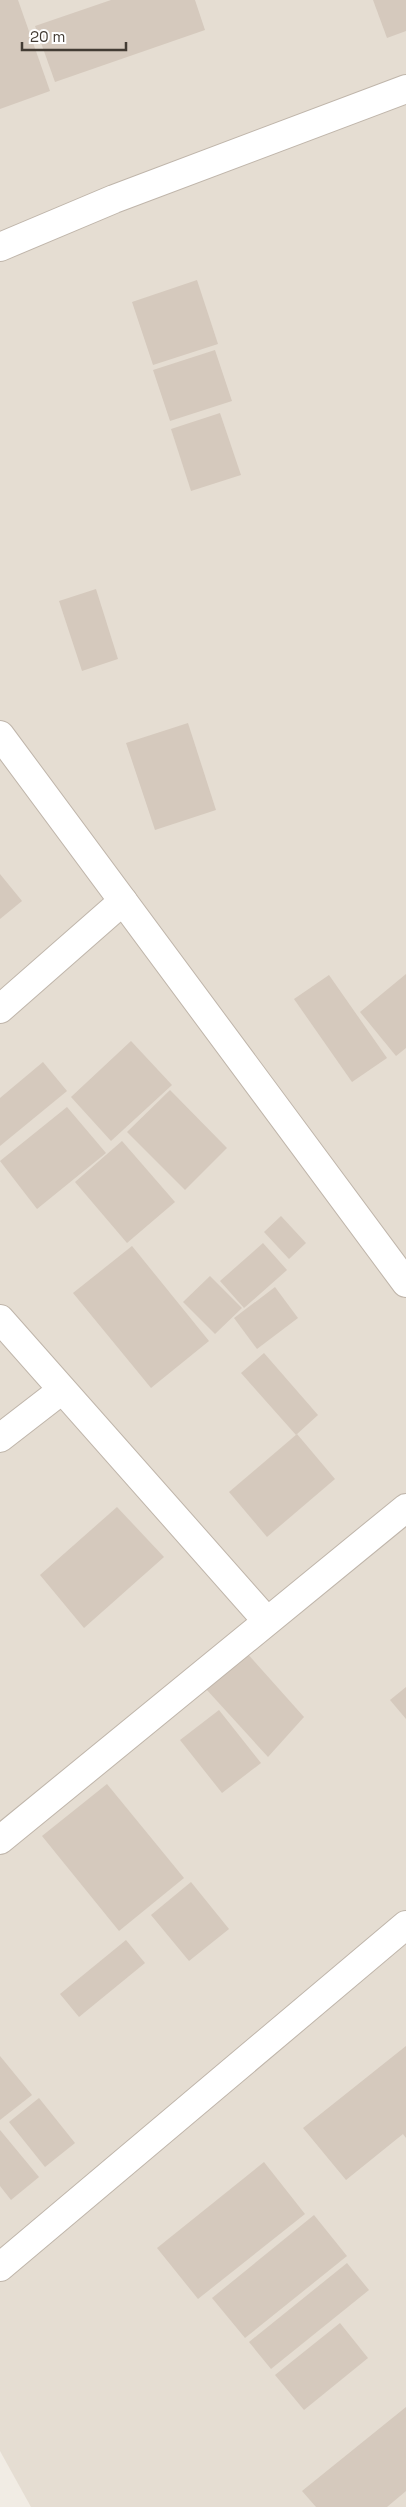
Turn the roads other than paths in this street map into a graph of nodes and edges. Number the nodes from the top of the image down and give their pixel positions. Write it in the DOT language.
graph roads {
  1 [pos="406,90"];
  2 [pos="0,247"];
  3 [pos="0,735"];
  4 [pos="123,901"];
  5 [pos="0,1009"];
  6 [pos="406,1283"];
  7 [pos="0,1319"];
  8 [pos="62,1390"];
  9 [pos="0,1438"];
  10 [pos="406,1508"];
  11 [pos="267,1621"];
  12 [pos="0,1840"];
  13 [pos="406,1925"];
  14 [pos="0,2267"];
  1 -- 2 [label="street"];
  3 -- 4 [label="street"];
  4 -- 5 [label="street"];
  4 -- 6 [label="street"];
  7 -- 8 [label="street"];
  8 -- 9 [label="street"];
  8 -- 11 [label="street"];
  10 -- 11 [label="street"];
  11 -- 12 [label="street"];
  13 -- 14 [label="street"];
}
